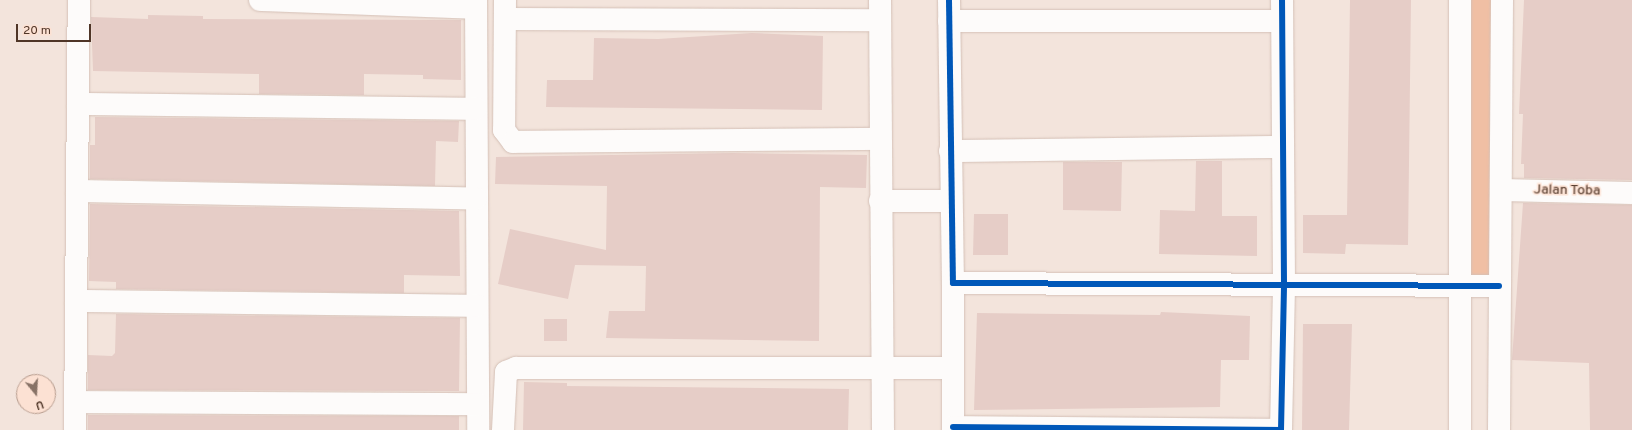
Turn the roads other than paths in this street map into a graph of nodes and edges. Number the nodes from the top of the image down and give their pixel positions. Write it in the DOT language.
graph roads {
  1 [pos="79,0"];
  2 [pos="260,0"];
  3 [pos="1460,0"];
  4 [pos="1502,0"];
  5 [pos="476,4"];
  6 [pos="505,9"];
  7 [pos="880,10"];
  8 [pos="949,10"];
  9 [pos="1282,10"];
  10 [pos="78,104"];
  11 [pos="476,109"];
  12 [pos="880,139"];
  13 [pos="1281,147"];
  14 [pos="950,151"];
  15 [pos="1502,190"];
  16 [pos="77,191"];
  17 [pos="1632,193"];
  18 [pos="476,200"];
  19 [pos="880,201"];
  20 [pos="950,201"];
  21 [pos="953,283"];
  22 [pos="1284,283"];
  23 [pos="1460,286"];
  24 [pos="1499,286"];
  25 [pos="76,301"];
  26 [pos="477,306"];
  27 [pos="883,368"];
  28 [pos="952,368"];
  29 [pos="75,402"];
  30 [pos="478,404"];
  31 [pos="953,428"];
  32 [pos="75,430"];
  33 [pos="478,430"];
  34 [pos="503,430"];
  35 [pos="883,430"];
  36 [pos="1460,430"];
  37 [pos="1499,430"];
  1 -- 10 [label="street"];
  2 -- 5 [label="street"];
  3 -- 23 [label="street"];
  4 -- 15 [label="street"];
  5 -- 11 [label="street"];
  6 -- 7 [label="street"];
  6 -- 12 [label="street"];
  7 -- 12 [label="street"];
  8 -- 9 [label="street"];
  8 -- 14 [label="street"];
  9 -- 13 [label="street"];
  10 -- 11 [label="street"];
  10 -- 16 [label="street"];
  11 -- 18 [label="street"];
  12 -- 19 [label="street"];
  13 -- 14 [label="street"];
  13 -- 22 [label="street"];
  14 -- 20 [label="street"];
  15 -- 17 [label="street, Jalan Toba"];
  15 -- 24 [label="street"];
  16 -- 18 [label="street"];
  16 -- 25 [label="street"];
  18 -- 26 [label="street"];
  19 -- 20 [label="street"];
  19 -- 27 [label="street"];
  20 -- 21 [label="street"];
  21 -- 22 [label="street"];
  21 -- 28 [label="street"];
  22 -- 23 [label="street"];
  22 -- 31 [label="street"];
  23 -- 24 [label="street"];
  23 -- 36 [label="street"];
  24 -- 37 [label="street"];
  25 -- 26 [label="street"];
  25 -- 29 [label="street"];
  26 -- 30 [label="street"];
  27 -- 28 [label="street"];
  27 -- 34 [label="street"];
  27 -- 35 [label="street"];
  28 -- 31 [label="street"];
  29 -- 30 [label="street"];
  29 -- 32 [label="street"];
  30 -- 33 [label="street"];
}
